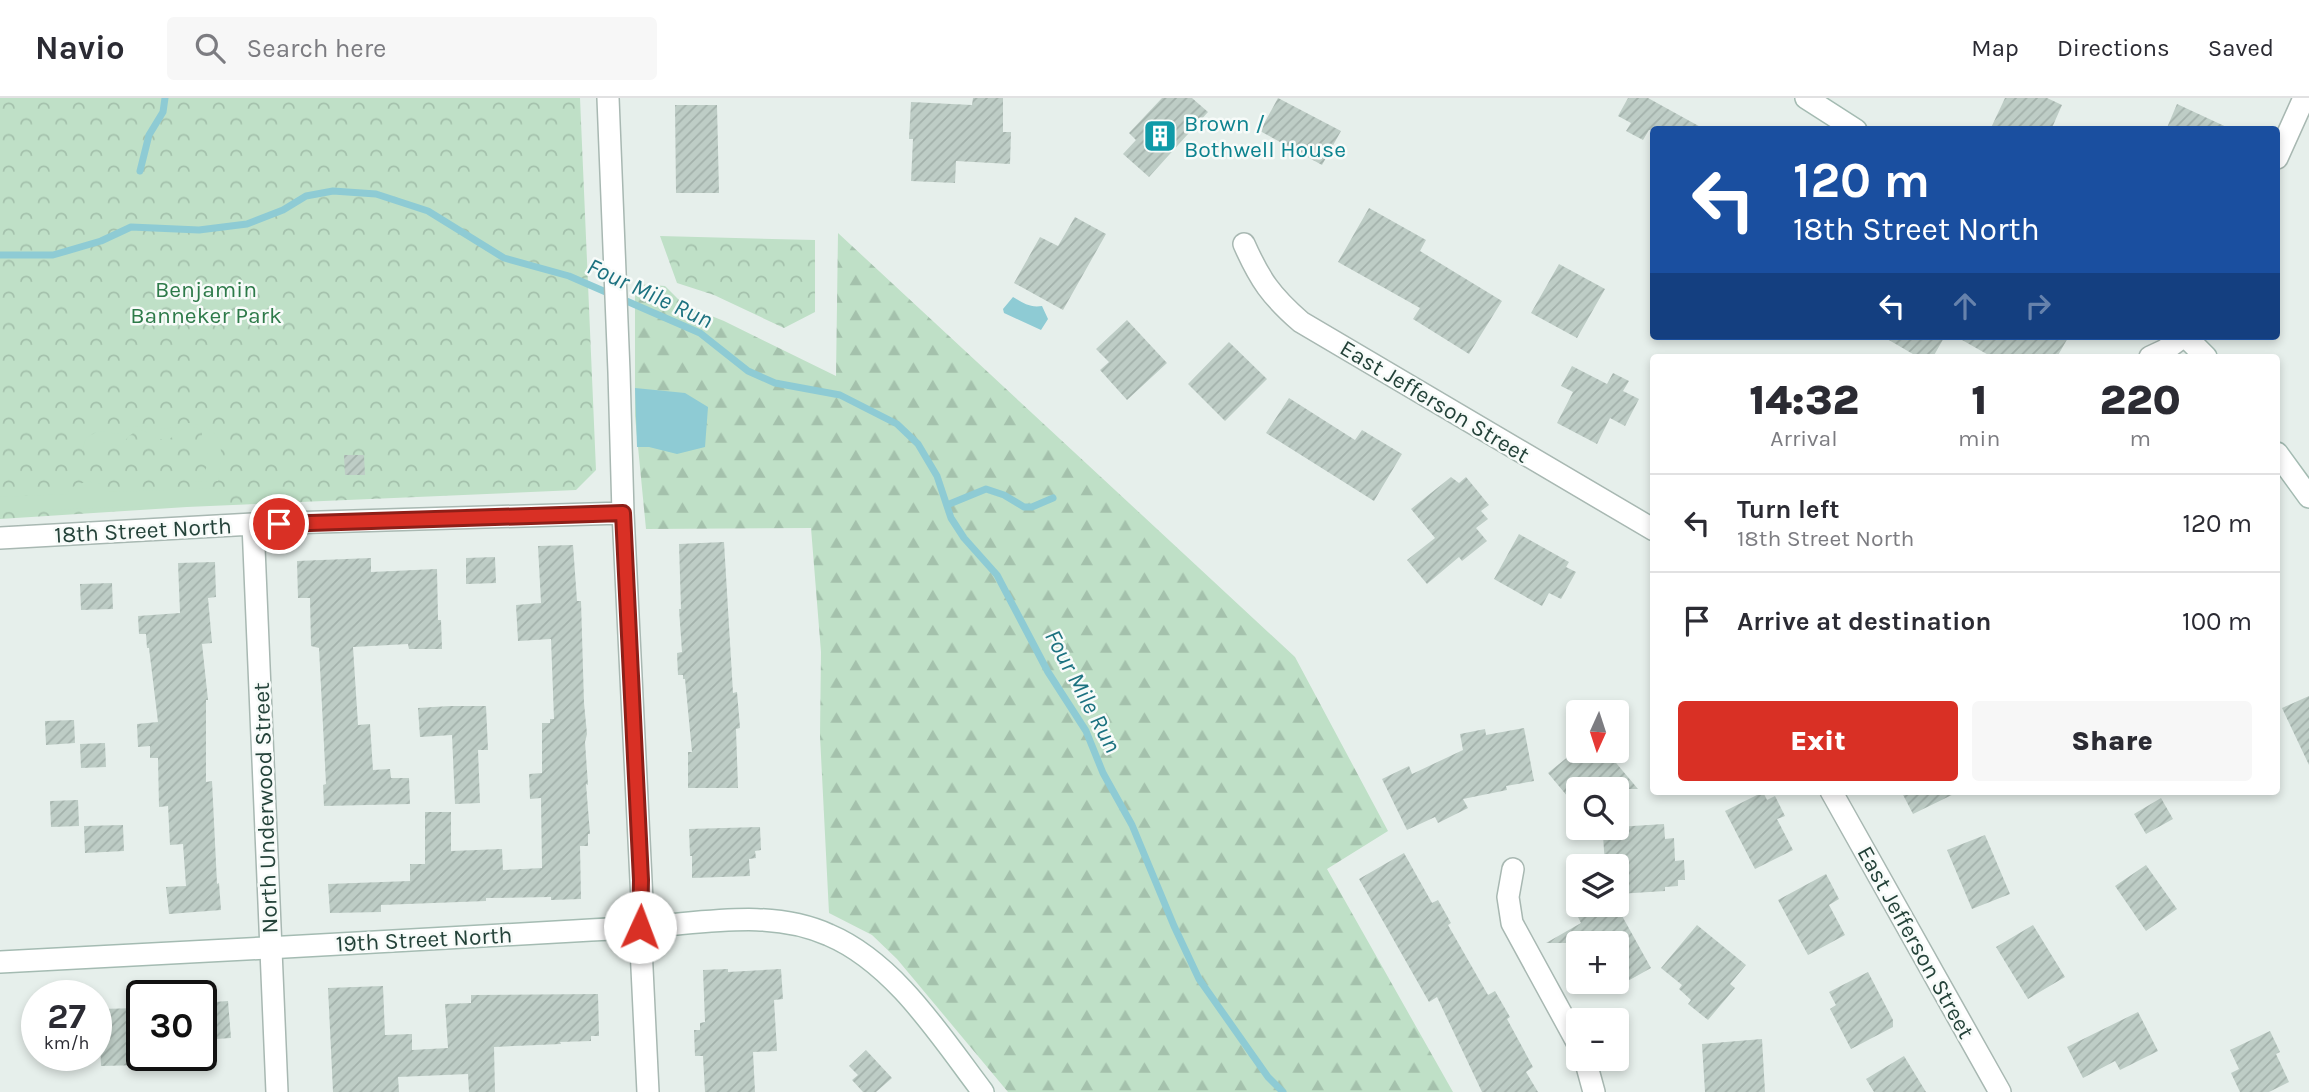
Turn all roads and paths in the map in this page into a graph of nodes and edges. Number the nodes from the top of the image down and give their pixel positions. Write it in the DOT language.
graph roads {
  1 [pos="608,98"];
  2 [pos="1806,98"];
  3 [pos="2304,98"];
  4 [pos="1851,126"];
  5 [pos="2280,151"];
  6 [pos="1244,244"];
  7 [pos="2179,340"];
  8 [pos="2189,340"];
  9 [pos="2156,354"];
  10 [pos="2203,354"];
  11 [pos="2280,457"];
  12 [pos="2309,497"];
  13 [pos="623,513"];
  14 [pos="253,524"];
  15 [pos="1650,528"];
  16 [pos="0,538"];
  17 [pos="1833,795"];
  18 [pos="1513,869"];
  19 [pos="640,927"];
  20 [pos="271,947"];
  21 [pos="0,962"];
  22 [pos="1566,1022"];
  23 [pos="1588,1071"];
  24 [pos="277,1092"];
  25 [pos="648,1092"];
  26 [pos="984,1092"];
  27 [pos="1594,1092"];
  28 [pos="2000,1092"];
  1 -- 13 [label="street"];
  2 -- 4 [label="street"];
  3 -- 5 [label="street"];
  6 -- 15 [label="street, East Jefferson Street"];
  7 -- 9 [label="street"];
  8 -- 10 [label="street"];
  11 -- 12 [label="street"];
  13 -- 14 [label="street, 18th Street North"];
  13 -- 19 [label="street"];
  14 -- 16 [label="street, 18th Street North"];
  14 -- 20 [label="street, North Underwood Street"];
  17 -- 28 [label="street, East Jefferson Street"];
  18 -- 22 [label="street"];
  19 -- 20 [label="street, 19th Street North"];
  19 -- 25 [label="street"];
  19 -- 26 [label="street, 19th Street North"];
  20 -- 21 [label="street, 19th Street North"];
  20 -- 24 [label="street, North Underwood Street"];
  23 -- 27 [label="street"];
}
